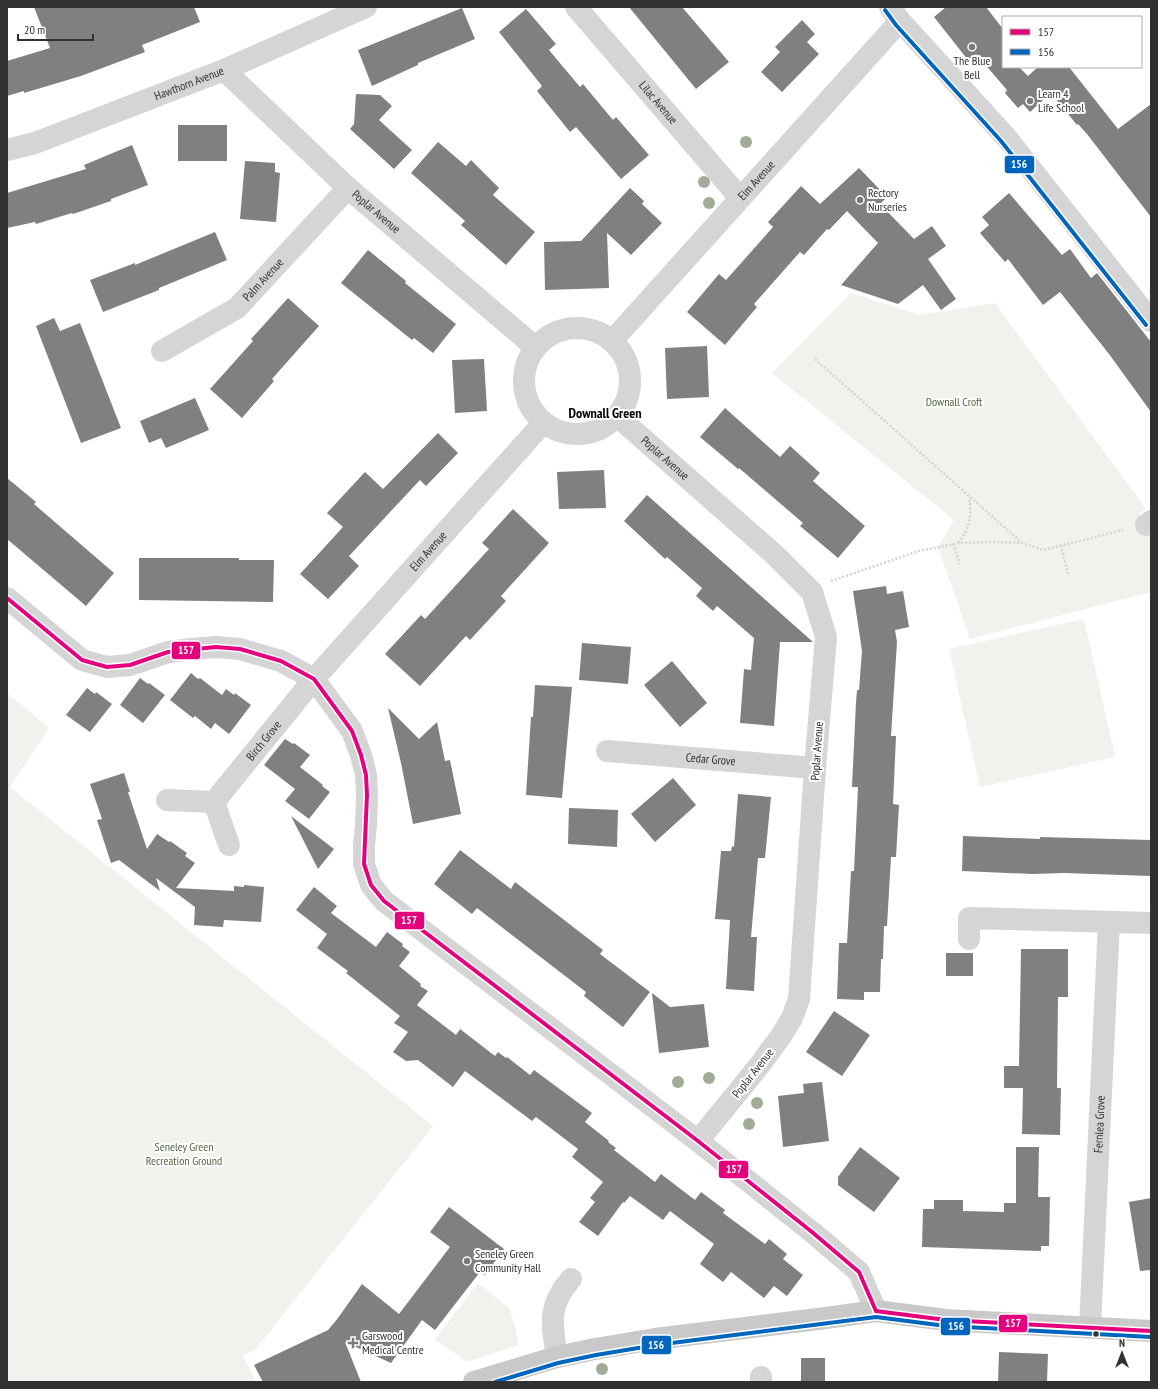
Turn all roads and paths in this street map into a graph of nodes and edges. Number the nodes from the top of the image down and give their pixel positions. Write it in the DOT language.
graph roads {
  1 [pos="366,7"];
  2 [pos="576,7"];
  3 [pos="895,14"];
  4 [pos="224,70"];
  5 [pos="7,150"];
  6 [pos="348,188"];
  7 [pos="740,198"];
  8 [pos="1151,321"];
  9 [pos="612,341"];
  10 [pos="535,347"];
  11 [pos="162,351"];
  12 [pos="815,359"];
  13 [pos="618,416"];
  14 [pos="544,423"];
  15 [pos="968,496"];
  16 [pos="1148,523"];
  17 [pos="959,543"];
  18 [pos="1022,543"];
  19 [pos="953,544"];
  20 [pos="1061,545"];
  21 [pos="960,564"];
  22 [pos="1068,575"];
  23 [pos="812,592"];
  24 [pos="7,598"];
  25 [pos="314,679"];
  26 [pos="606,751"];
  27 [pos="815,768"];
  28 [pos="167,800"];
  29 [pos="214,802"];
  30 [pos="229,845"];
  31 [pos="1109,922"];
  32 [pos="1151,924"];
  33 [pos="969,939"];
  34 [pos="698,1142"];
  35 [pos="571,1279"];
  36 [pos="876,1311"];
  37 [pos="1090,1327"];
  38 [pos="1151,1331"];
  39 [pos="557,1357"];
  40 [pos="474,1382"];
  1 -- 4 [label="street, Hawthorn Avenue"];
  2 -- 7 [label="street, Lilac Avenue"];
  3 -- 7 [label="street, Elm Avenue"];
  3 -- 8 [label="street"];
  4 -- 5 [label="street, Hawthorn Avenue"];
  4 -- 6 [label="street, Poplar Avenue"];
  6 -- 10 [label="street, Poplar Avenue"];
  6 -- 11 [label="street, Palm Avenue"];
  7 -- 9 [label="street, Elm Avenue"];
  9 -- 10 [label="street"];
  9 -- 13 [label="street"];
  10 -- 14 [label="street"];
  12 -- 15 [label="path"];
  13 -- 14 [label="street"];
  13 -- 23 [label="street, Poplar Avenue"];
  14 -- 25 [label="street, Elm Avenue"];
  15 -- 17 [label="path"];
  15 -- 18 [label="path"];
  16 -- 20 [label="path"];
  17 -- 18 [label="path"];
  17 -- 19 [label="path"];
  18 -- 20 [label="path"];
  19 -- 21 [label="path"];
  19 -- 23 [label="path"];
  20 -- 22 [label="path"];
  23 -- 27 [label="street, Poplar Avenue"];
  24 -- 25 [label="street"];
  25 -- 29 [label="street, Birch Grove"];
  25 -- 34 [label="street"];
  26 -- 27 [label="street, Cedar Grove"];
  27 -- 34 [label="street, Poplar Avenue"];
  28 -- 29 [label="street"];
  29 -- 30 [label="street"];
  31 -- 32 [label="street"];
  31 -- 33 [label="street"];
  31 -- 37 [label="street, Fernlea Grove"];
  34 -- 36 [label="street"];
  35 -- 39 [label="street"];
  36 -- 37 [label="main road"];
  36 -- 39 [label="main road"];
  37 -- 38 [label="main road"];
  39 -- 40 [label="main road"];
}
